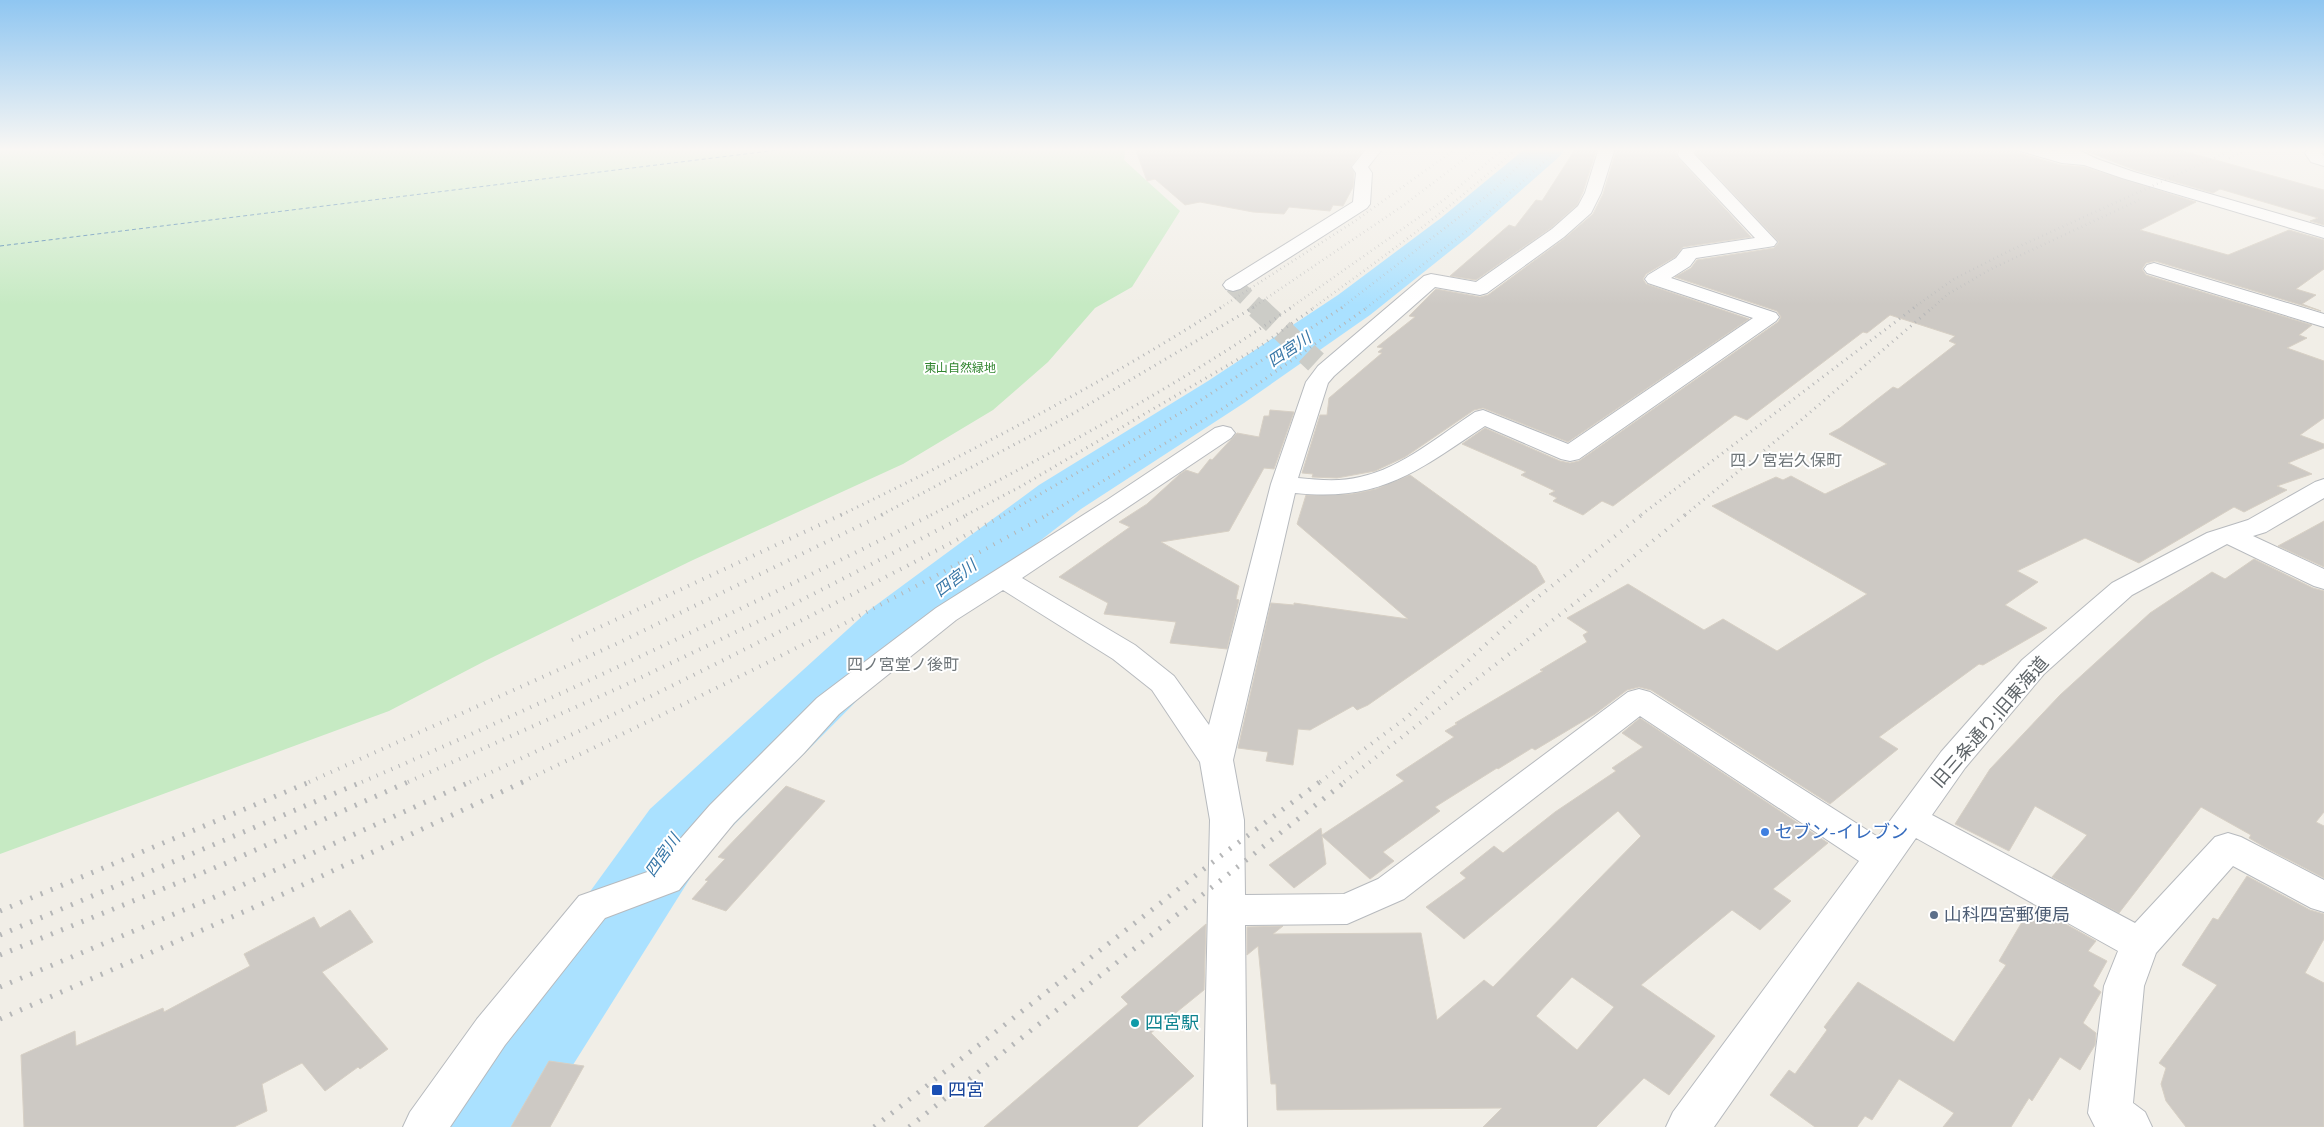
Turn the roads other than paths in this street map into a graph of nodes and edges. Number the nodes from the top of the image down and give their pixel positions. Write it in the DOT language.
graph roads {
  1 [pos="1360,201"];
  2 [pos="1589,201"];
  3 [pos="1729,201"];
  4 [pos="2213,201"];
  5 [pos="2324,233"];
  6 [pos="2154,269"];
  7 [pos="1233,285"];
  8 [pos="2324,321"];
  9 [pos="1223,433"];
  10 [pos="1284,484"];
  11 [pos="2324,487"];
  12 [pos="2227,534"];
  13 [pos="1001,577"];
  14 [pos="2324,580"];
  15 [pos="1216,760"];
  16 [pos="1911,819"];
  17 [pos="1882,858"];
  18 [pos="2324,897"];
  19 [pos="1225,910"];
  20 [pos="2140,944"];
  21 [pos="424,1127"];
  22 [pos="1225,1127"];
  23 [pos="1688,1127"];
  24 [pos="2130,1127"];
  1 -- 7 [label="street"];
  2 -- 10 [label="street"];
  3 -- 10 [label="street"];
  4 -- 5 [label="street"];
  6 -- 8 [label="street"];
  9 -- 13 [label="street"];
  10 -- 15 [label="street"];
  11 -- 12 [label="street, 旧三条通り;旧東海道"];
  12 -- 14 [label="street"];
  12 -- 16 [label="street, 旧三条通り;旧東海道"];
  13 -- 15 [label="street"];
  13 -- 21 [label="street"];
  15 -- 19 [label="street"];
  16 -- 17 [label="street, 旧三条通り;旧東海道"];
  16 -- 20 [label="street"];
  17 -- 19 [label="street"];
  17 -- 23 [label="street, 旧三条通り;旧東海道"];
  18 -- 20 [label="street"];
  19 -- 22 [label="street"];
  20 -- 24 [label="street"];
}
